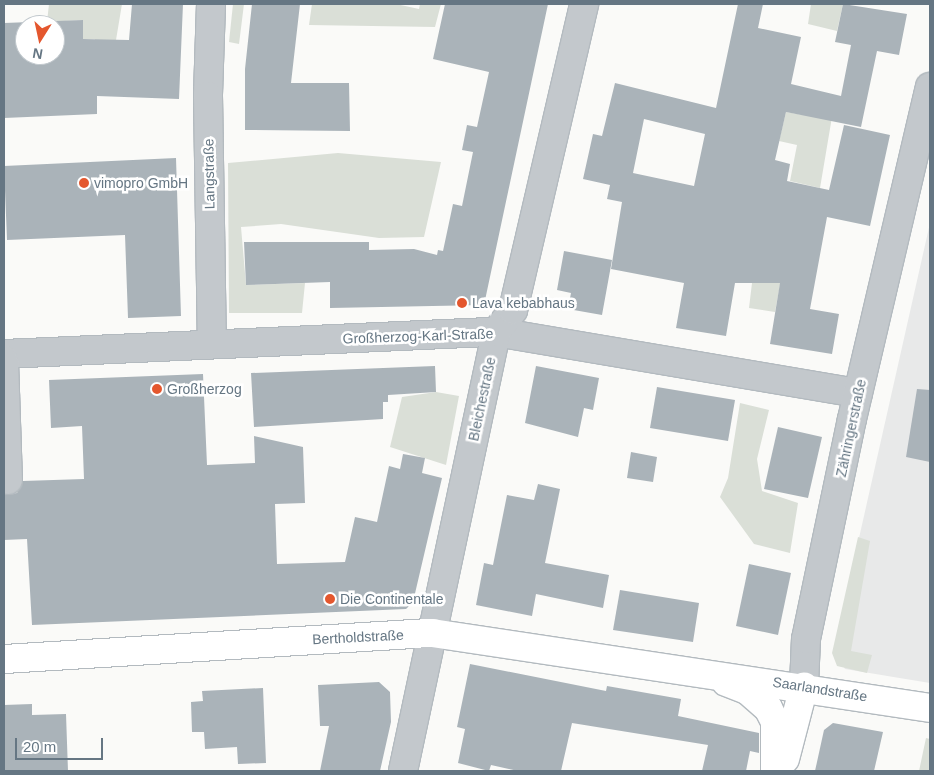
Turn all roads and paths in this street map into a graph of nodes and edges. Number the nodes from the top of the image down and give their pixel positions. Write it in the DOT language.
graph roads {
  1 [pos="211,4"];
  2 [pos="584,4"];
  3 [pos="930,87"];
  4 [pos="496,332"];
  5 [pos="212,344"];
  6 [pos="4,354"];
  7 [pos="4,361"];
  8 [pos="858,393"];
  9 [pos="8,480"];
  10 [pos="432,634"];
  11 [pos="4,659"];
  12 [pos="709,675"];
  13 [pos="804,686"];
  14 [pos="930,708"];
  15 [pos="403,771"];
  16 [pos="775,771"];
  17 [pos="781,771"];
  1 -- 5 [label="street, Langstraße"];
  2 -- 4 [label="street, Bleichestraße"];
  3 -- 8 [label="street, Zähringerstraße"];
  4 -- 5 [label="street, Großherzog-Karl-Straße"];
  4 -- 8 [label="street, Großherzog-Karl-Straße"];
  4 -- 10 [label="street, Bleichestraße"];
  5 -- 6 [label="street, Großherzog-Karl-Straße"];
  7 -- 9 [label="street"];
  8 -- 13 [label="street, Zähringerstraße"];
  10 -- 11 [label="main road, Bertholdstraße"];
  10 -- 12 [label="main road, Bertholdstraße"];
  10 -- 15 [label="street, Bleichestraße"];
  12 -- 13 [label="main road, Saarlandstraße"];
  12 -- 16 [label="main road"];
  13 -- 14 [label="main road, Saarlandstraße"];
  13 -- 17 [label="main road, Zähringerstraße"];
}
